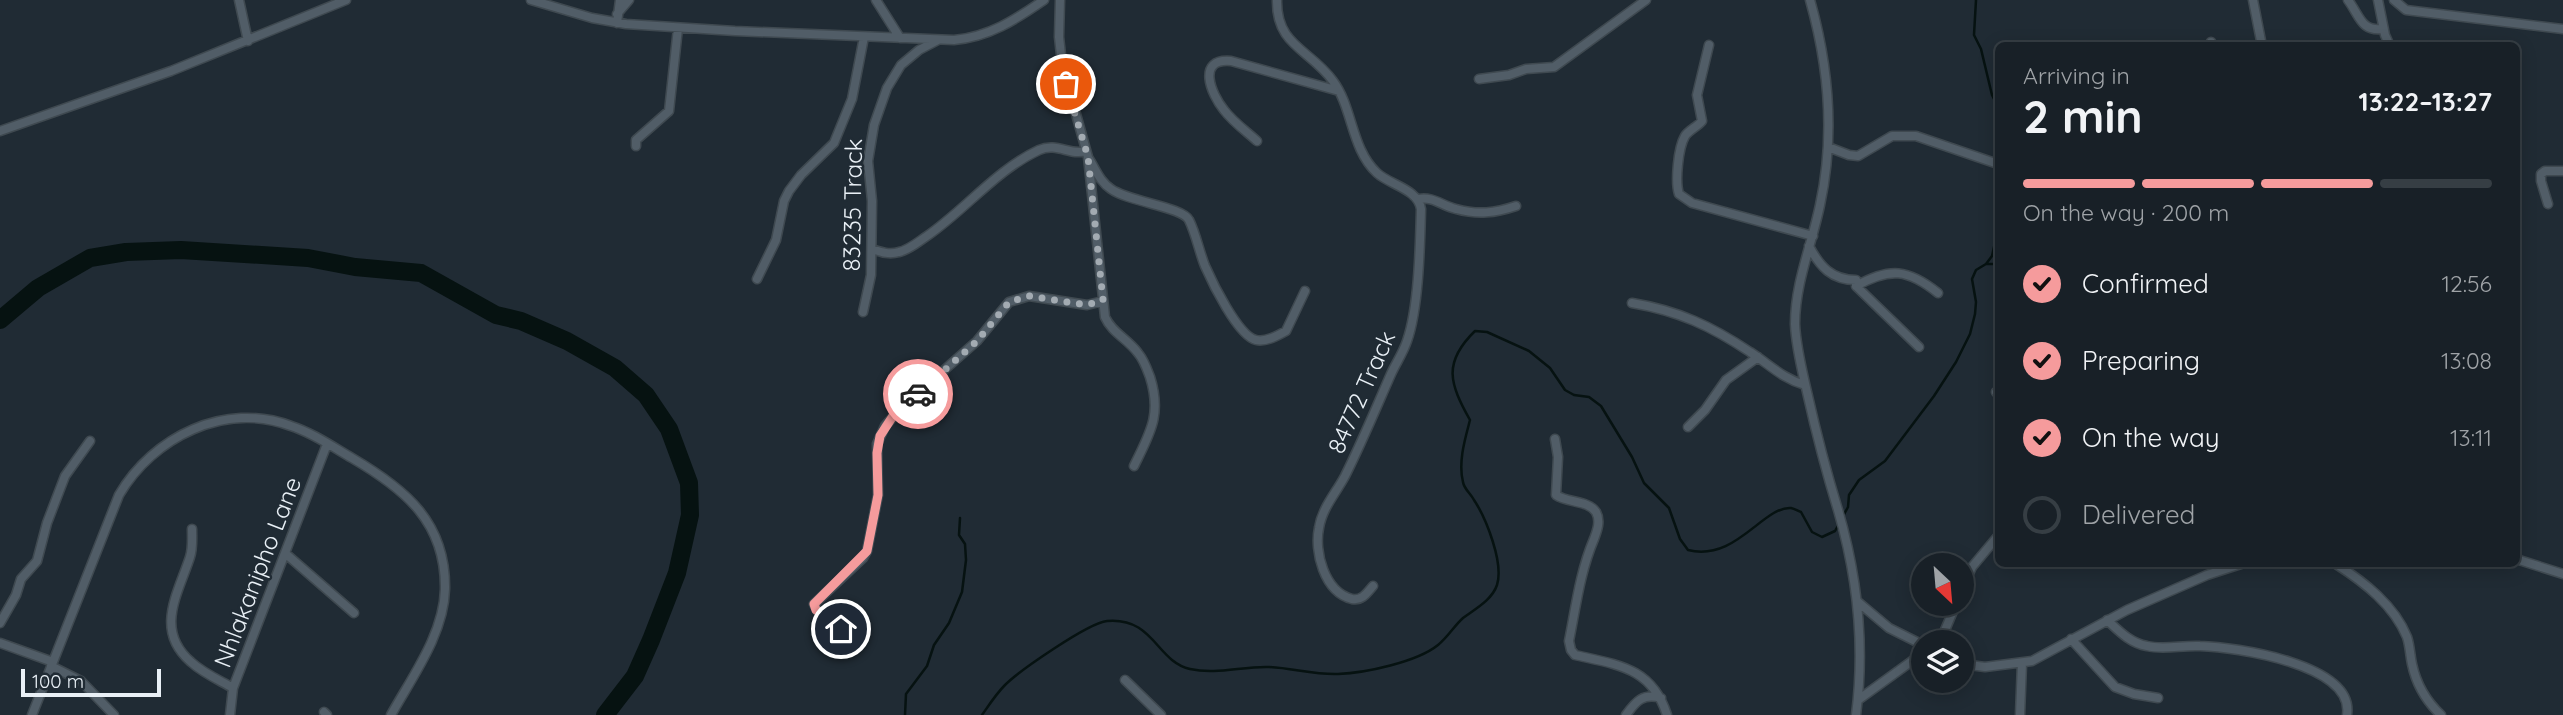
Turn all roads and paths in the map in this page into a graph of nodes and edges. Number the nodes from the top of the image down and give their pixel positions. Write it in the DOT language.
graph roads {
  1 [pos="239,0"];
  2 [pos="346,0"];
  3 [pos="531,0"];
  4 [pos="620,0"];
  5 [pos="629,0"];
  6 [pos="876,0"];
  7 [pos="1044,0"];
  8 [pos="1060,0"];
  9 [pos="1277,0"];
  10 [pos="1646,0"];
  11 [pos="1810,0"];
  12 [pos="2253,0"];
  13 [pos="2348,0"];
  14 [pos="2378,0"];
  15 [pos="2393,0"];
  16 [pos="617,18"];
  17 [pos="678,28"];
  18 [pos="2384,29"];
  19 [pos="2563,29"];
  20 [pos="864,37"];
  21 [pos="900,38"];
  22 [pos="938,40"];
  23 [pos="248,41"];
  24 [pos="2261,42"];
  25 [pos="2389,42"];
  26 [pos="1709,45"];
  27 [pos="1479,79"];
  28 [pos="1339,91"];
  29 [pos="0,131"];
  30 [pos="1257,141"];
  31 [pos="636,146"];
  32 [pos="1828,147"];
  33 [pos="1087,154"];
  34 [pos="1995,163"];
  35 [pos="2563,171"];
  36 [pos="1419,199"];
  37 [pos="2548,204"];
  38 [pos="1516,206"];
  39 [pos="1813,236"];
  40 [pos="1810,246"];
  41 [pos="872,250"];
  42 [pos="757,279"];
  43 [pos="1856,286"];
  44 [pos="1305,291"];
  45 [pos="1938,293"];
  46 [pos="1103,300"];
  47 [pos="1632,303"];
  48 [pos="863,312"];
  49 [pos="1919,347"];
  50 [pos="1758,357"];
  51 [pos="1805,386"];
  52 [pos="1688,427"];
  53 [pos="1555,439"];
  54 [pos="90,441"];
  55 [pos="327,444"];
  56 [pos="1134,466"];
  57 [pos="192,530"];
  58 [pos="1995,540"];
  59 [pos="286,554"];
  60 [pos="2520,560"];
  61 [pos="1974,565"];
  62 [pos="2233,567"];
  63 [pos="2340,567"];
  64 [pos="2563,575"];
  65 [pos="1373,586"];
  66 [pos="1858,602"];
  67 [pos="354,613"];
  68 [pos="2107,620"];
  69 [pos="0,623"];
  70 [pos="843,638"];
  71 [pos="1911,639"];
  72 [pos="2071,639"];
  73 [pos="0,643"];
  74 [pos="1911,662"];
  75 [pos="2022,663"];
  76 [pos="52,664"];
  77 [pos="1974,666"];
  78 [pos="1125,680"];
  79 [pos="233,688"];
  80 [pos="1661,698"];
  81 [pos="2158,698"];
  82 [pos="1858,700"];
  83 [pos="32,715"];
  84 [pos="114,715"];
  85 [pos="230,715"];
  86 [pos="391,715"];
  87 [pos="1161,715"];
  88 [pos="1626,715"];
  89 [pos="1667,715"];
  90 [pos="1856,715"];
  91 [pos="2020,715"];
  92 [pos="2347,715"];
  93 [pos="2441,715"];
  1 -- 23 [label="street"];
  2 -- 23 [label="street"];
  3 -- 16 [label="street"];
  4 -- 16 [label="street"];
  5 -- 16 [label="street"];
  6 -- 21 [label="street"];
  7 -- 22 [label="street"];
  8 -- 33 [label="street"];
  9 -- 28 [label="street"];
  10 -- 27 [label="street"];
  11 -- 32 [label="street"];
  12 -- 24 [label="street"];
  13 -- 18 [label="street"];
  14 -- 18 [label="street"];
  15 -- 19 [label="street"];
  16 -- 17 [label="street"];
  17 -- 20 [label="street"];
  17 -- 31 [label="street"];
  18 -- 25 [label="street"];
  20 -- 21 [label="street"];
  20 -- 42 [label="street"];
  21 -- 22 [label="street"];
  22 -- 41 [label="street, 83235 Track"];
  23 -- 29 [label="street"];
  26 -- 39 [label="street"];
  28 -- 30 [label="street"];
  28 -- 36 [label="street"];
  32 -- 34 [label="street"];
  32 -- 39 [label="street"];
  33 -- 41 [label="street"];
  33 -- 44 [label="street"];
  33 -- 46 [label="street"];
  35 -- 37 [label="street"];
  36 -- 38 [label="street"];
  36 -- 65 [label="street, 84772 Track"];
  39 -- 40 [label="street"];
  40 -- 43 [label="street"];
  40 -- 51 [label="street"];
  41 -- 48 [label="street, 83235 Track"];
  43 -- 45 [label="street"];
  43 -- 49 [label="street"];
  46 -- 56 [label="street"];
  46 -- 70 [label="street"];
  47 -- 50 [label="street"];
  50 -- 51 [label="street"];
  50 -- 52 [label="street"];
  51 -- 66 [label="street"];
  53 -- 80 [label="street"];
  54 -- 69 [label="street"];
  55 -- 59 [label="street, Nhlakanipho Lane"];
  55 -- 76 [label="street"];
  55 -- 86 [label="street"];
  57 -- 79 [label="street"];
  58 -- 61 [label="street"];
  59 -- 67 [label="street"];
  59 -- 79 [label="street, Nhlakanipho Lane"];
  60 -- 64 [label="street"];
  62 -- 68 [label="street"];
  63 -- 93 [label="street"];
  66 -- 71 [label="street"];
  66 -- 82 [label="street"];
  68 -- 72 [label="street"];
  68 -- 92 [label="street"];
  72 -- 75 [label="street"];
  72 -- 81 [label="street"];
  73 -- 76 [label="street"];
  74 -- 82 [label="street"];
  75 -- 77 [label="street"];
  75 -- 91 [label="street"];
  76 -- 83 [label="street"];
  76 -- 84 [label="street"];
  78 -- 87 [label="street"];
  79 -- 85 [label="street, Nhlakanipho Lane"];
  80 -- 88 [label="street"];
  80 -- 89 [label="street"];
  82 -- 90 [label="street"];
}
